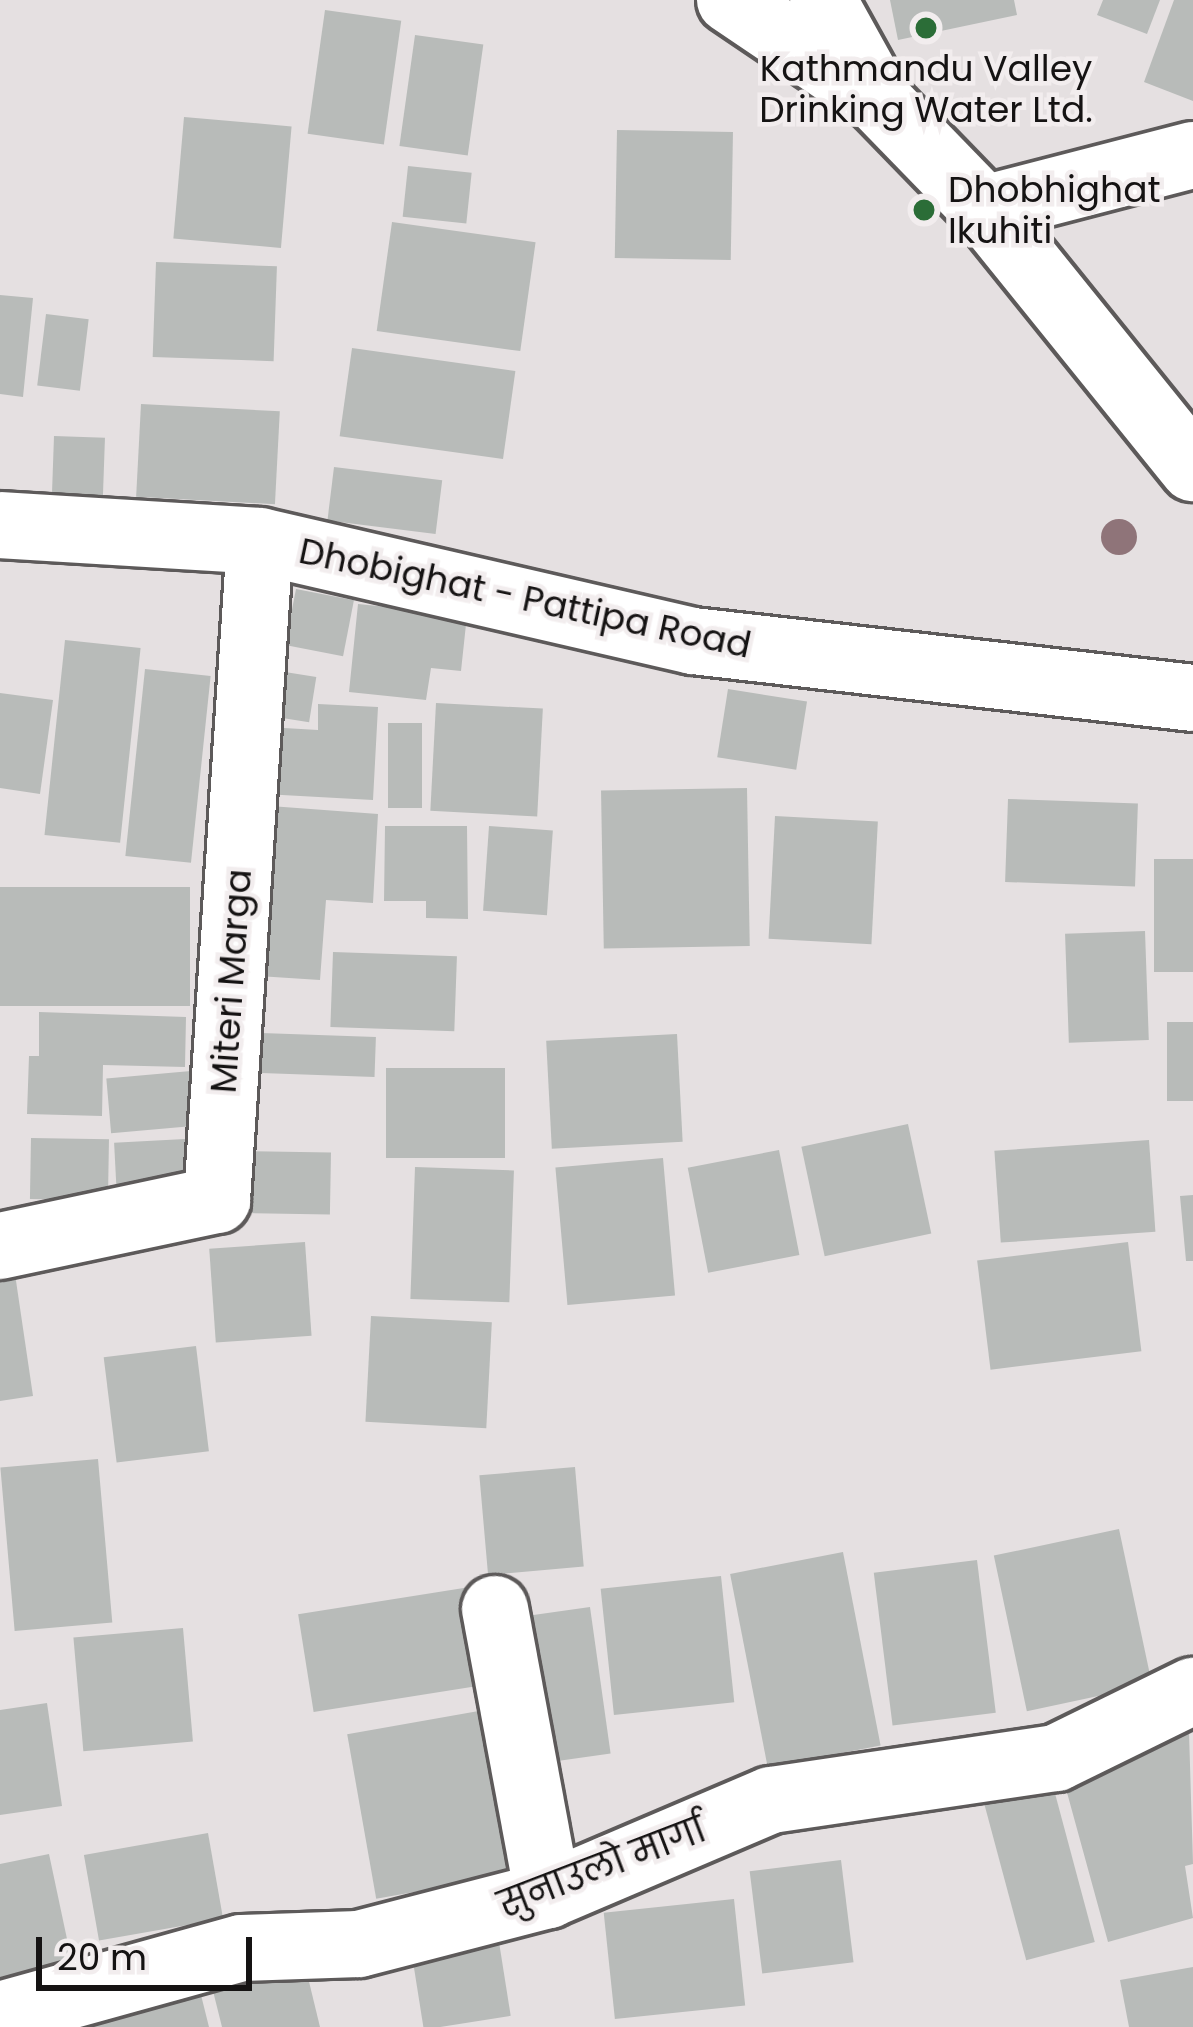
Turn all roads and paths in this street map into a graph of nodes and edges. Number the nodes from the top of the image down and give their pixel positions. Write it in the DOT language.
graph roads {
  1 [pos="730,0"];
  2 [pos="824,0"];
  3 [pos="879,100"];
  4 [pos="1193,155"];
  5 [pos="984,208"];
  6 [pos="1193,468"];
  7 [pos="0,525"];
  8 [pos="260,541"];
  9 [pos="1193,698"];
  10 [pos="0,1246"];
  11 [pos="495,1609"];
  12 [pos="1193,1690"];
  13 [pos="548,1895"];
  14 [pos="0,2015"];
  1 -- 3 [label="street"];
  2 -- 3 [label="street"];
  3 -- 5 [label="street"];
  4 -- 5 [label="street"];
  5 -- 6 [label="street"];
  7 -- 8 [label="street, Dhobighat - Pattipa Road"];
  8 -- 9 [label="street, Dhobighat - Pattipa Road"];
  8 -- 10 [label="street, Miteri Marga"];
  11 -- 13 [label="street"];
  12 -- 13 [label="street, सुनाउलो मार्गा"];
  13 -- 14 [label="street, सुनाउलो मार्गा"];
}
